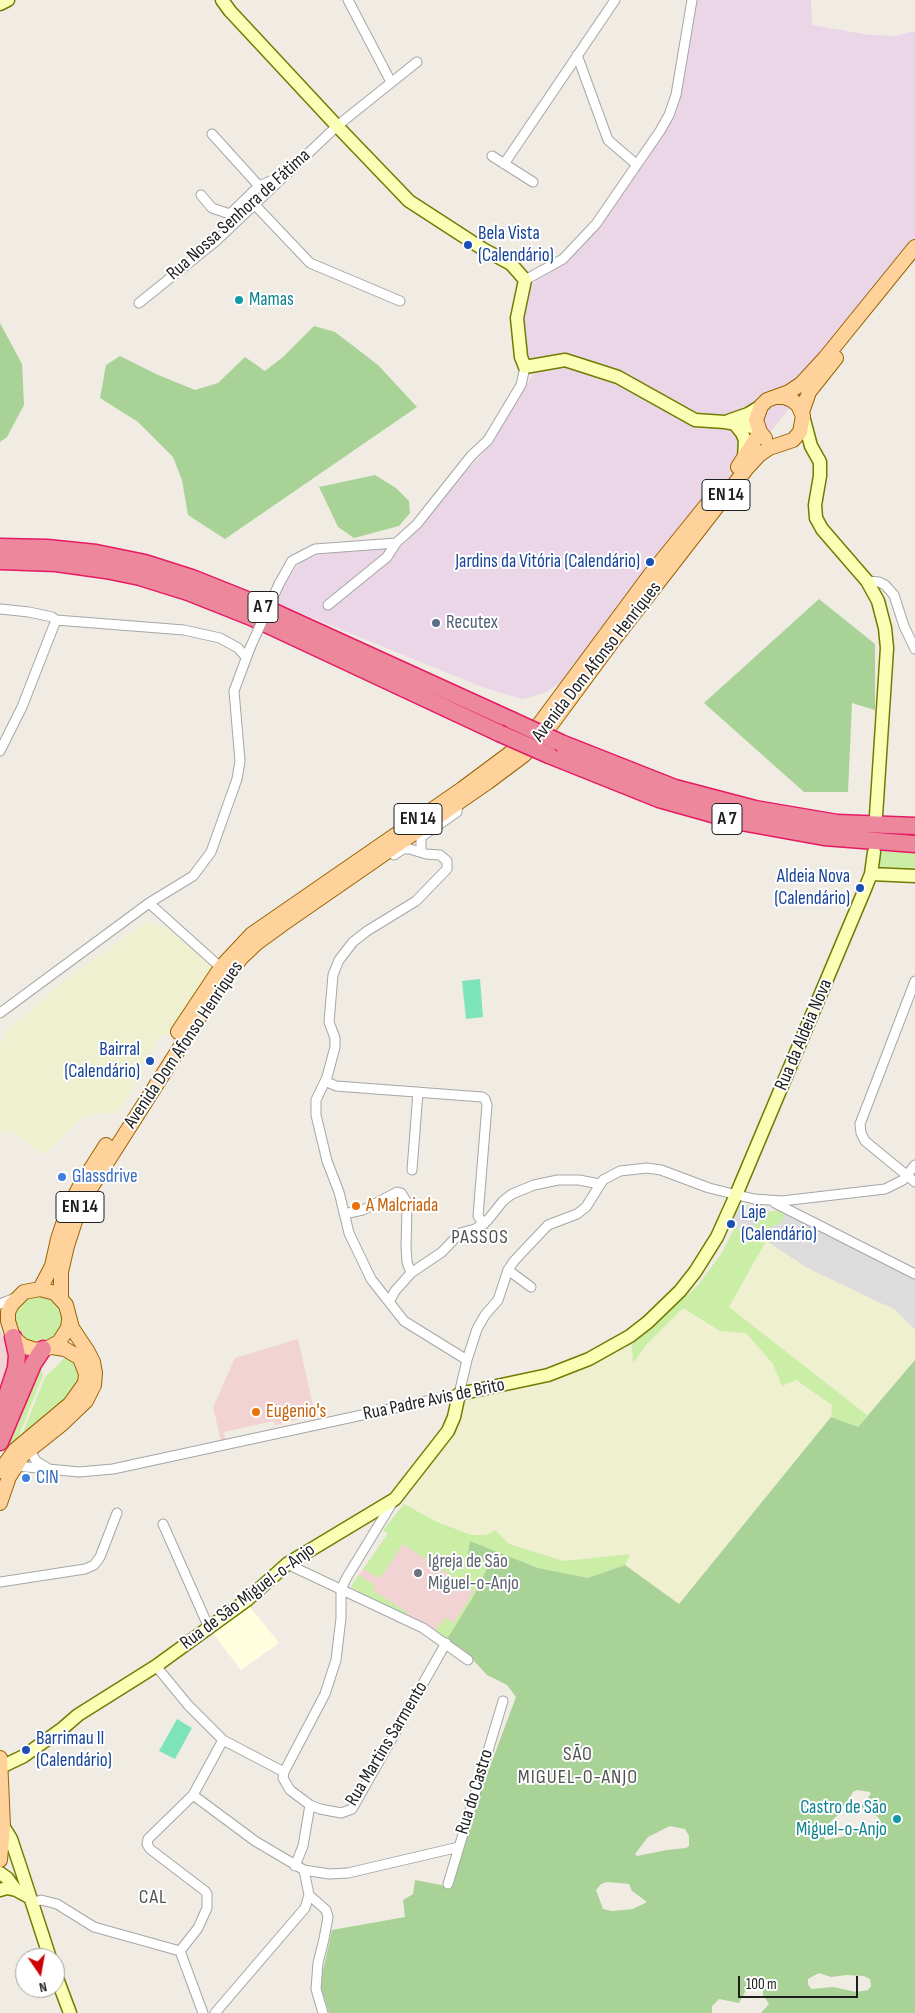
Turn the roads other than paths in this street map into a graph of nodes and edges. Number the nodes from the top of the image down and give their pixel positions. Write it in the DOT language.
graph roads {
  1 [pos="8,0"];
  2 [pos="222,0"];
  3 [pos="348,0"];
  4 [pos="615,0"];
  5 [pos="692,0"];
  6 [pos="0,4"];
  7 [pos="577,55"];
  8 [pos="417,62"];
  9 [pos="391,82"];
  10 [pos="337,126"];
  11 [pos="212,134"];
  12 [pos="492,156"];
  13 [pos="504,164"];
  14 [pos="636,164"];
  15 [pos="287,174"];
  16 [pos="533,182"];
  17 [pos="259,186"];
  18 [pos="201,196"];
  19 [pos="255,205"];
  20 [pos="915,247"];
  21 [pos="915,261"];
  22 [pos="525,280"];
  23 [pos="400,301"];
  24 [pos="139,303"];
  25 [pos="524,368"];
  26 [pos="776,397"];
  27 [pos="761,406"];
  28 [pos="802,414"];
  29 [pos="729,423"];
  30 [pos="759,430"];
  31 [pos="784,443"];
  32 [pos="811,446"];
  33 [pos="744,459"];
  34 [pos="396,543"];
  35 [pos="0,547"];
  36 [pos="0,561"];
  37 [pos="867,580"];
  38 [pos="328,605"];
  39 [pos="0,609"];
  40 [pos="56,620"];
  41 [pos="915,650"];
  42 [pos="248,652"];
  43 [pos="0,751"];
  44 [pos="458,804"];
  45 [pos="876,816"];
  46 [pos="915,826"];
  47 [pos="915,844"];
  48 [pos="421,852"];
  49 [pos="874,852"];
  50 [pos="377,859"];
  51 [pos="871,874"];
  52 [pos="915,876"];
  53 [pos="149,903"];
  54 [pos="218,965"];
  55 [pos="915,981"];
  56 [pos="0,1013"];
  57 [pos="324,1082"];
  58 [pos="418,1092"];
  59 [pos="915,1165"];
  60 [pos="412,1170"];
  61 [pos="911,1179"];
  62 [pos="599,1184"];
  63 [pos="736,1195"];
  64 [pos="772,1201"];
  65 [pos="344,1214"];
  66 [pos="484,1224"];
  67 [pos="508,1270"];
  68 [pos="411,1273"];
  69 [pos="915,1274"];
  70 [pos="531,1287"];
  71 [pos="40,1289"];
  72 [pos="18,1297"];
  73 [pos="61,1298"];
  74 [pos="389,1302"];
  75 [pos="0,1304"];
  76 [pos="0,1318"];
  77 [pos="69,1320"];
  78 [pos="11,1333"];
  79 [pos="48,1348"];
  80 [pos="467,1360"];
  81 [pos="459,1394"];
  82 [pos="0,1416"];
  83 [pos="0,1442"];
  84 [pos="21,1455"];
  85 [pos="0,1471"];
  86 [pos="54,1471"];
  87 [pos="395,1499"];
  88 [pos="0,1503"];
  89 [pos="117,1513"];
  90 [pos="366,1516"];
  91 [pos="163,1524"];
  92 [pos="380,1525"];
  93 [pos="303,1553"];
  94 [pos="287,1564"];
  95 [pos="304,1572"];
  96 [pos="0,1582"];
  97 [pos="341,1589"];
  98 [pos="209,1628"];
  99 [pos="446,1643"];
  100 [pos="468,1660"];
  101 [pos="156,1666"];
  102 [pos="503,1701"];
  103 [pos="223,1740"];
  104 [pos="0,1759"];
  105 [pos="0,1767"];
  106 [pos="284,1772"];
  107 [pos="193,1795"];
  108 [pos="310,1805"];
  109 [pos="3,1826"];
  110 [pos="459,1847"];
  111 [pos="0,1859"];
  112 [pos="300,1868"];
  113 [pos="21,1869"];
  114 [pos="0,1873"];
  115 [pos="448,1884"];
  116 [pos="0,1890"];
  117 [pos="16,1890"];
  118 [pos="309,1895"];
  119 [pos="30,1900"];
  120 [pos="47,1948"];
  121 [pos="180,1951"];
  122 [pos="64,1998"];
  123 [pos="70,2013"];
  124 [pos="203,2013"];
  125 [pos="215,2013"];
  126 [pos="323,2013"];
  1 -- 6 [label="street"];
  2 -- 10 [label="street"];
  3 -- 9 [label="street"];
  4 -- 7 [label="street"];
  5 -- 14 [label="street"];
  7 -- 13 [label="street"];
  7 -- 14 [label="street"];
  8 -- 9 [label="street, Rua Nossa Senhora de Fátima"];
  9 -- 10 [label="street, Rua Nossa Senhora de Fátima"];
  10 -- 15 [label="street, Rua Nossa Senhora de Fátima"];
  10 -- 22 [label="street"];
  11 -- 17 [label="street"];
  12 -- 13 [label="street"];
  13 -- 16 [label="street"];
  14 -- 22 [label="street"];
  15 -- 17 [label="street"];
  15 -- 19 [label="street, Rua Nossa Senhora de Fátima"];
  17 -- 18 [label="street"];
  19 -- 23 [label="street"];
  19 -- 24 [label="street, Rua Nossa Senhora de Fátima"];
  20 -- 26 [label="main road"];
  21 -- 28 [label="main road, Avenida Dom Afonso Henriques / EN 14"];
  22 -- 25 [label="street"];
  25 -- 29 [label="street"];
  25 -- 34 [label="street"];
  26 -- 27 [label="main road"];
  26 -- 28 [label="main road"];
  27 -- 29 [label="street"];
  27 -- 30 [label="main road, Avenida Dom Afonso Henriques / EN 14"];
  28 -- 31 [label="main road, Avenida Dom Afonso Henriques / EN 14"];
  28 -- 32 [label="street"];
  29 -- 30 [label="street"];
  29 -- 33 [label="street"];
  30 -- 31 [label="main road"];
  30 -- 33 [label="main road, Avenida Dom Afonso Henriques / EN 14"];
  31 -- 32 [label="street"];
  31 -- 44 [label="main road, Avenida Dom Afonso Henriques / EN 14"];
  32 -- 37 [label="street"];
  33 -- 71 [label="main road, Avenida Dom Afonso Henriques / EN 14"];
  34 -- 38 [label="street"];
  34 -- 42 [label="street, bridge"];
  35 -- 46 [label="highway, A 7, bridge"];
  36 -- 47 [label="highway, A 7, bridge"];
  37 -- 41 [label="street"];
  37 -- 45 [label="street"];
  39 -- 40 [label="street"];
  40 -- 42 [label="street"];
  40 -- 43 [label="street"];
  42 -- 53 [label="street"];
  44 -- 48 [label="street"];
  44 -- 50 [label="main road, Avenida Dom Afonso Henriques / EN 14"];
  48 -- 50 [label="street"];
  48 -- 57 [label="street"];
  49 -- 51 [label="street, Rua da Aldeia Nova"];
  50 -- 73 [label="main road, Avenida Dom Afonso Henriques / EN 14"];
  51 -- 52 [label="street"];
  51 -- 63 [label="street, Rua da Aldeia Nova"];
  53 -- 54 [label="street"];
  53 -- 56 [label="street"];
  55 -- 61 [label="street"];
  57 -- 58 [label="street"];
  57 -- 65 [label="street"];
  58 -- 60 [label="street"];
  58 -- 66 [label="street"];
  59 -- 61 [label="street"];
  61 -- 64 [label="street"];
  62 -- 63 [label="street"];
  62 -- 66 [label="street"];
  62 -- 67 [label="street"];
  63 -- 64 [label="street"];
  63 -- 81 [label="street, Rua Padre Avis de Brito"];
  64 -- 69 [label="street"];
  65 -- 68 [label="street"];
  65 -- 74 [label="street"];
  66 -- 68 [label="street"];
  67 -- 70 [label="street"];
  67 -- 80 [label="street"];
  68 -- 74 [label="street"];
  71 -- 72 [label="main road"];
  71 -- 73 [label="main road"];
  72 -- 75 [label="street"];
  72 -- 78 [label="main road"];
  73 -- 77 [label="main road, Avenida Dom Afonso Henriques / EN 14"];
  74 -- 80 [label="street"];
  76 -- 78 [label="street"];
  77 -- 79 [label="main road"];
  77 -- 84 [label="main road, Avenida Dom Afonso Henriques"];
  78 -- 79 [label="main road, Avenida Dom Afonso Henriques"];
  78 -- 82 [label="highway"];
  79 -- 83 [label="highway"];
  79 -- 84 [label="main road, Avenida Dom Afonso Henriques"];
  80 -- 81 [label="street"];
  81 -- 86 [label="street, Rua Padre Avis de Brito"];
  81 -- 87 [label="street, Rua de São Miguel-o-Anjo"];
  84 -- 85 [label="main road, Avenida Dom Afonso Henriques"];
  84 -- 86 [label="street, Rua Padre Avis de Brito"];
  84 -- 86 [label="street"];
  84 -- 88 [label="main road, Avenida Dom Afonso Henriques"];
  87 -- 90 [label="street, Rua de São Miguel-o-Anjo"];
  87 -- 92 [label="street"];
  89 -- 96 [label="street"];
  90 -- 92 [label="street"];
  90 -- 93 [label="street, Rua de São Miguel-o-Anjo"];
  91 -- 98 [label="street"];
  92 -- 97 [label="street"];
  93 -- 94 [label="street, Rua de São Miguel-o-Anjo"];
  93 -- 95 [label="street"];
  94 -- 95 [label="street"];
  94 -- 98 [label="street, Rua de São Miguel-o-Anjo"];
  95 -- 97 [label="street"];
  97 -- 99 [label="street"];
  97 -- 106 [label="street"];
  98 -- 101 [label="street, Rua de São Miguel-o-Anjo"];
  99 -- 100 [label="street"];
  99 -- 108 [label="street, Rua Martins Sarmento"];
  101 -- 103 [label="street"];
  101 -- 105 [label="street, Rua de São Miguel-o-Anjo"];
  102 -- 110 [label="street, Rua do Castro"];
  103 -- 106 [label="street"];
  103 -- 107 [label="street"];
  104 -- 105 [label="main road"];
  105 -- 109 [label="main road"];
  106 -- 108 [label="street, Rua Martins Sarmento"];
  107 -- 112 [label="street"];
  107 -- 121 [label="street"];
  108 -- 112 [label="street"];
  109 -- 111 [label="main road"];
  109 -- 113 [label="street"];
  110 -- 112 [label="street"];
  110 -- 115 [label="street, Rua do Castro"];
  111 -- 113 [label="street"];
  112 -- 118 [label="street"];
  113 -- 119 [label="street"];
  114 -- 117 [label="street"];
  116 -- 117 [label="street"];
  117 -- 119 [label="street"];
  118 -- 125 [label="street"];
  118 -- 126 [label="street"];
  119 -- 120 [label="street"];
  119 -- 121 [label="street"];
  121 -- 124 [label="street"];
  122 -- 123 [label="street"];
}
